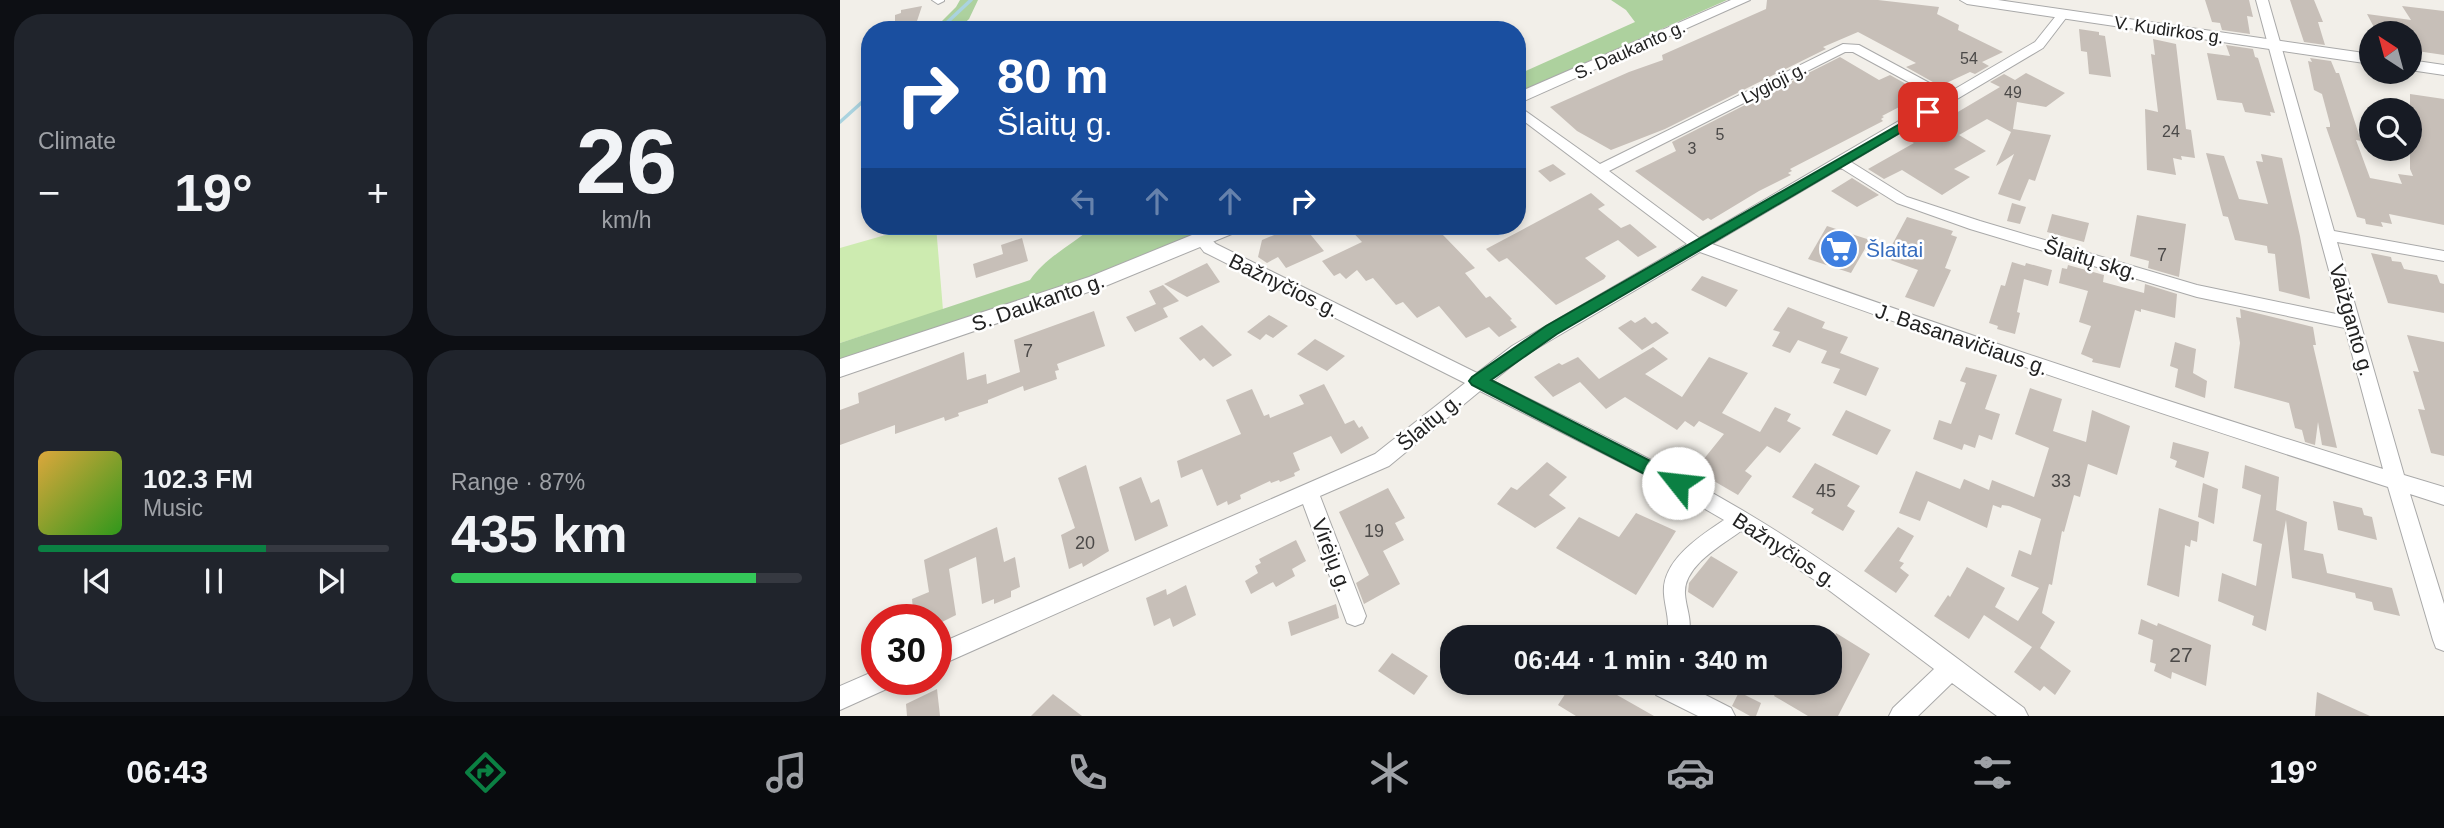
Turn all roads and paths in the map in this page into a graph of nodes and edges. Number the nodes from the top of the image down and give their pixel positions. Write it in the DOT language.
graph roads {
  1 [pos="1743,0"];
  2 [pos="1967,0"];
  3 [pos="2262,0"];
  4 [pos="2063,14"];
  5 [pos="2276,45"];
  6 [pos="2359,57"];
  7 [pos="2422,66"];
  8 [pos="2444,69"];
  9 [pos="1526,95"];
  10 [pos="1949,99"];
  11 [pos="1526,116"];
  12 [pos="1842,162"];
  13 [pos="1598,171"];
  14 [pos="1211,235"];
  15 [pos="2328,235"];
  16 [pos="1202,239"];
  17 [pos="1700,246"];
  18 [pos="2444,256"];
  19 [pos="2352,323"];
  20 [pos="840,368"];
  21 [pos="1478,381"];
  22 [pos="2397,480"];
  23 [pos="1309,494"];
  24 [pos="2444,496"];
  25 [pos="1741,520"];
  26 [pos="1355,616"];
  27 [pos="1682,625"];
  28 [pos="2444,640"];
  29 [pos="952,649"];
  30 [pos="1950,667"];
  31 [pos="861,689"];
  32 [pos="1678,695"];
  33 [pos="840,698"];
  34 [pos="1723,716"];
  35 [pos="1902,716"];
  36 [pos="2015,716"];
  1 -- 9 [label="street, S. Daukanto g."];
  2 -- 4 [label="street, V. Kudirkos g."];
  3 -- 5 [label="street, Vaižganto g."];
  4 -- 5 [label="street, V. Kudirkos g."];
  4 -- 10 [label="street, Šlaitų g."];
  5 -- 6 [label="street, V. Kudirkos g."];
  5 -- 15 [label="street, Vaižganto g."];
  7 -- 8 [label="street"];
  10 -- 12 [label="street, Šlaitų g."];
  10 -- 13 [label="street, Lygioji g."];
  11 -- 13 [label="street, J. Basanavičiaus g."];
  12 -- 17 [label="street, Šlaitų g."];
  12 -- 19 [label="street, Šlaitų skg."];
  13 -- 17 [label="street, J. Basanavičiaus g."];
  14 -- 16 [label="street, S. Daukanto g."];
  15 -- 18 [label="street"];
  15 -- 19 [label="street, Vaižganto g."];
  16 -- 20 [label="street, S. Daukanto g."];
  16 -- 21 [label="street, Bažnyčios g."];
  17 -- 21 [label="street, Šlaitų g."];
  17 -- 22 [label="street, J. Basanavičiaus g."];
  19 -- 22 [label="street, Vaižganto g."];
  21 -- 23 [label="street, Šlaitų g."];
  21 -- 25 [label="street, Bažnyčios g."];
  22 -- 24 [label="street, J. Basanavičiaus g."];
  22 -- 28 [label="street, Vaižganto g."];
  23 -- 26 [label="street, Virėjų g."];
  23 -- 29 [label="street, Šlaitų g."];
  25 -- 27 [label="street"];
  25 -- 30 [label="street, Bažnyčios g."];
  30 -- 35 [label="street"];
  30 -- 36 [label="street, Bažnyčios g."];
  31 -- 33 [label="street"];
  32 -- 34 [label="street"];
}
